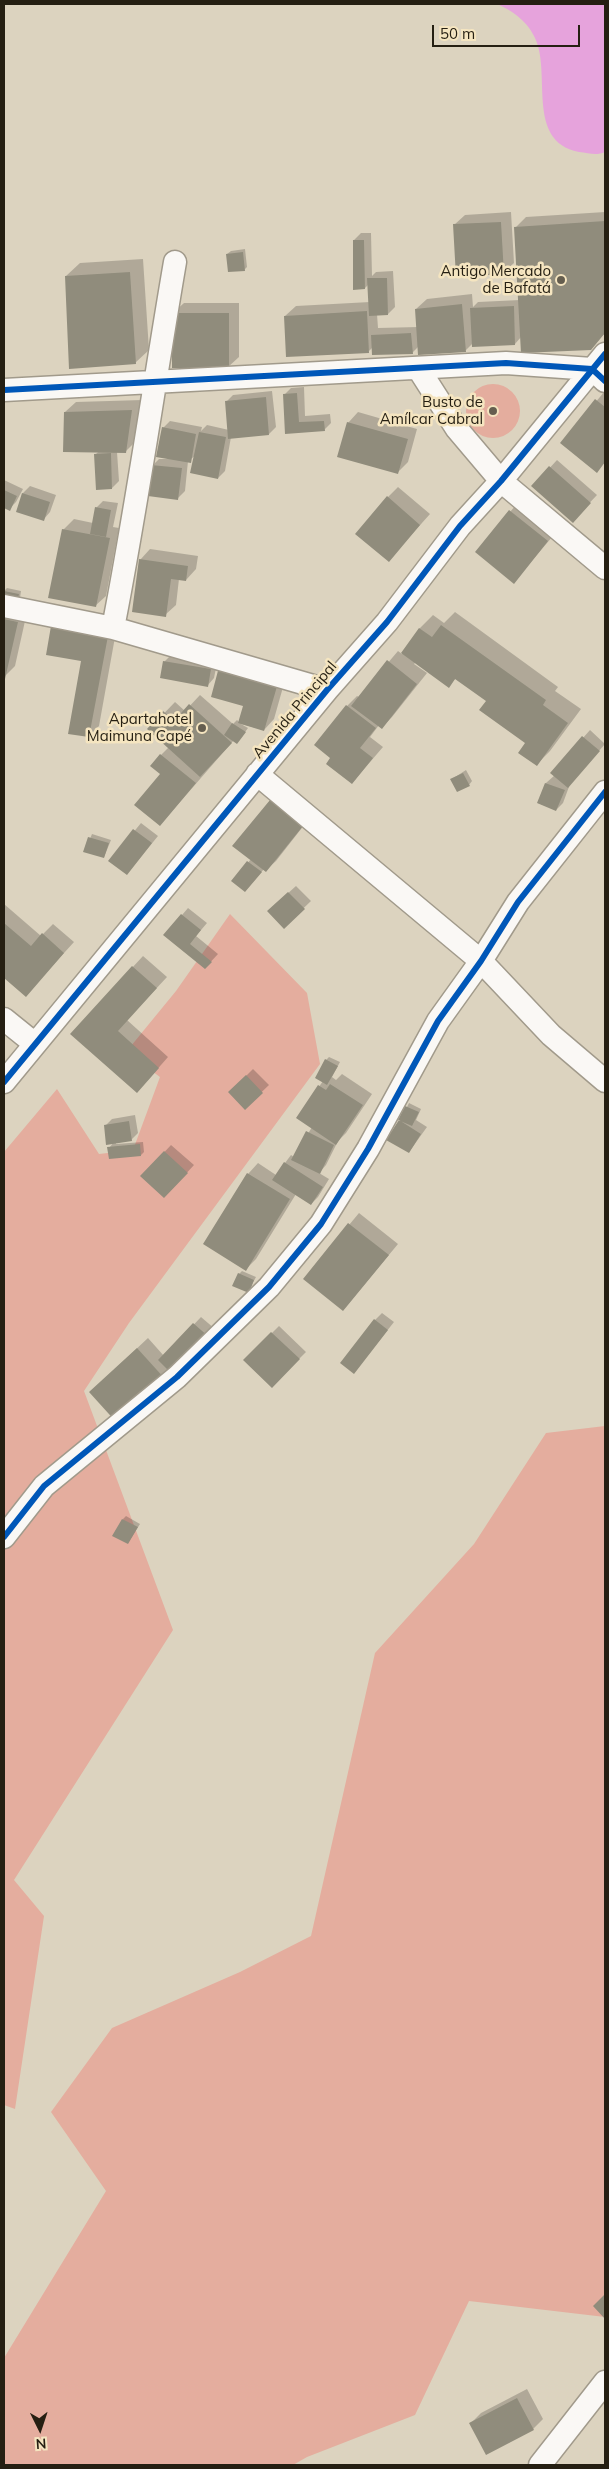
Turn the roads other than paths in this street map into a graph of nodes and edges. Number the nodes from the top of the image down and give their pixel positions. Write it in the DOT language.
graph roads {
  1 [pos="175,262"];
  2 [pos="418,368"];
  3 [pos="601,368"];
  4 [pos="155,381"];
  5 [pos="4,390"];
  6 [pos="501,480"];
  7 [pos="605,568"];
  8 [pos="4,606"];
  9 [pos="113,628"];
  10 [pos="327,690"];
  11 [pos="257,774"];
  12 [pos="605,792"];
  13 [pos="481,961"];
  14 [pos="4,1019"];
  15 [pos="35,1044"];
  16 [pos="605,1081"];
  17 [pos="4,1082"];
  18 [pos="4,1536"];
  19 [pos="605,2382"];
  20 [pos="540,2465"];
  1 -- 4 [label="street"];
  2 -- 3 [label="street"];
  2 -- 4 [label="street"];
  2 -- 6 [label="street"];
  3 -- 6 [label="street, Avenida Principal"];
  4 -- 5 [label="street"];
  4 -- 9 [label="street"];
  6 -- 7 [label="street"];
  6 -- 10 [label="street, Avenida Principal"];
  8 -- 9 [label="street"];
  9 -- 10 [label="street"];
  10 -- 11 [label="street, Avenida Principal"];
  11 -- 13 [label="street"];
  11 -- 15 [label="street, Avenida Principal"];
  12 -- 13 [label="street"];
  13 -- 16 [label="street"];
  13 -- 18 [label="street"];
  14 -- 15 [label="street"];
  15 -- 17 [label="street, Avenida Principal"];
  19 -- 20 [label="street"];
}
